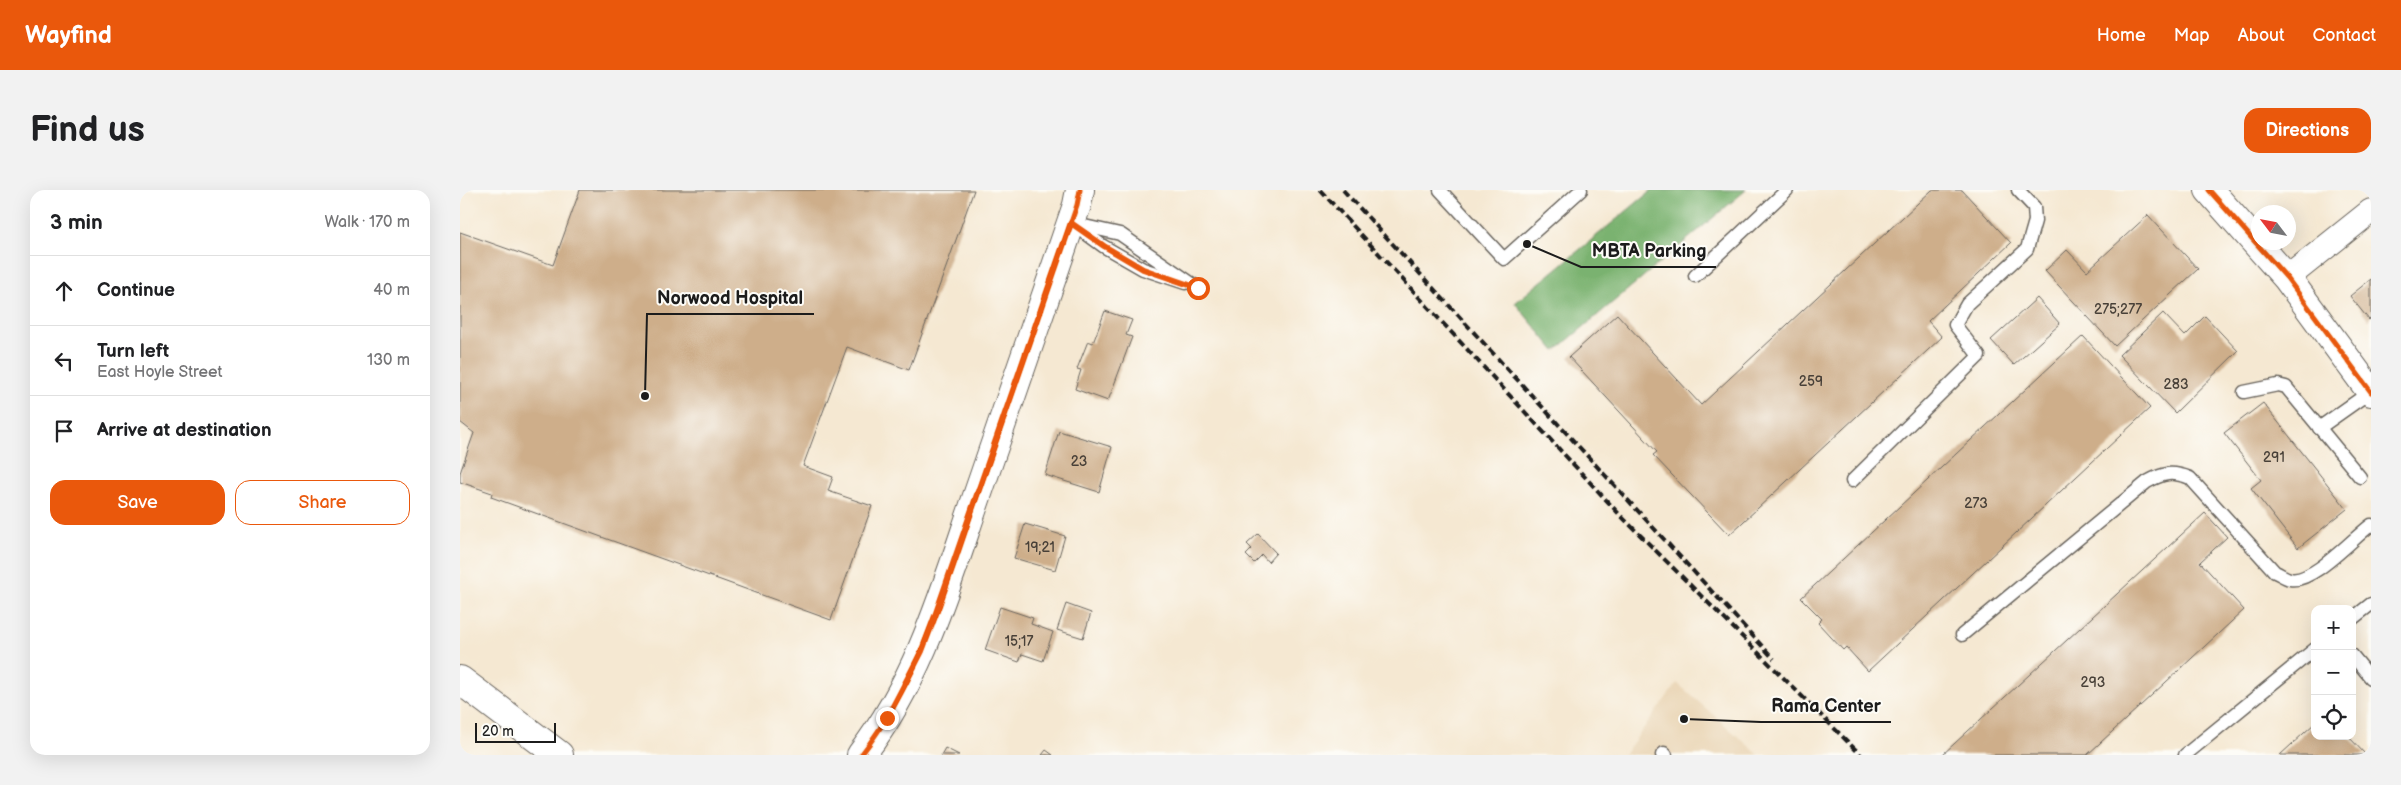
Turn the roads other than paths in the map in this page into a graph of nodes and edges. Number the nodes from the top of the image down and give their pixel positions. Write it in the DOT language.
graph roads {
  1 [pos="1080,190"];
  2 [pos="1440,190"];
  3 [pos="1581,190"];
  4 [pos="1787,190"];
  5 [pos="2018,190"];
  6 [pos="2209,190"];
  7 [pos="2371,211"];
  8 [pos="1071,223"];
  9 [pos="1695,276"];
  10 [pos="2287,278"];
  11 [pos="2244,392"];
  12 [pos="2371,392"];
  13 [pos="2319,428"];
  14 [pos="2360,477"];
  15 [pos="1852,481"];
  16 [pos="2371,525"];
  17 [pos="2371,604"];
  18 [pos="2356,616"];
  19 [pos="1962,635"];
  20 [pos="2314,650"];
  21 [pos="2356,660"];
  22 [pos="2371,678"];
  23 [pos="460,680"];
  24 [pos="555,754"];
  25 [pos="861,755"];
  26 [pos="1662,755"];
  27 [pos="1666,755"];
  28 [pos="2184,755"];
  1 -- 8 [label="street"];
  2 -- 3 [label="lane"];
  4 -- 9 [label="lane"];
  5 -- 15 [label="lane"];
  6 -- 10 [label="street"];
  7 -- 10 [label="street"];
  8 -- 8 [label="lane"];
  8 -- 25 [label="street"];
  10 -- 12 [label="street"];
  11 -- 13 [label="lane"];
  12 -- 13 [label="lane"];
  13 -- 14 [label="lane"];
  16 -- 19 [label="lane"];
  17 -- 18 [label="lane"];
  20 -- 28 [label="lane"];
  21 -- 22 [label="lane"];
  23 -- 24 [label="street"];
  26 -- 27 [label="lane"];
}
